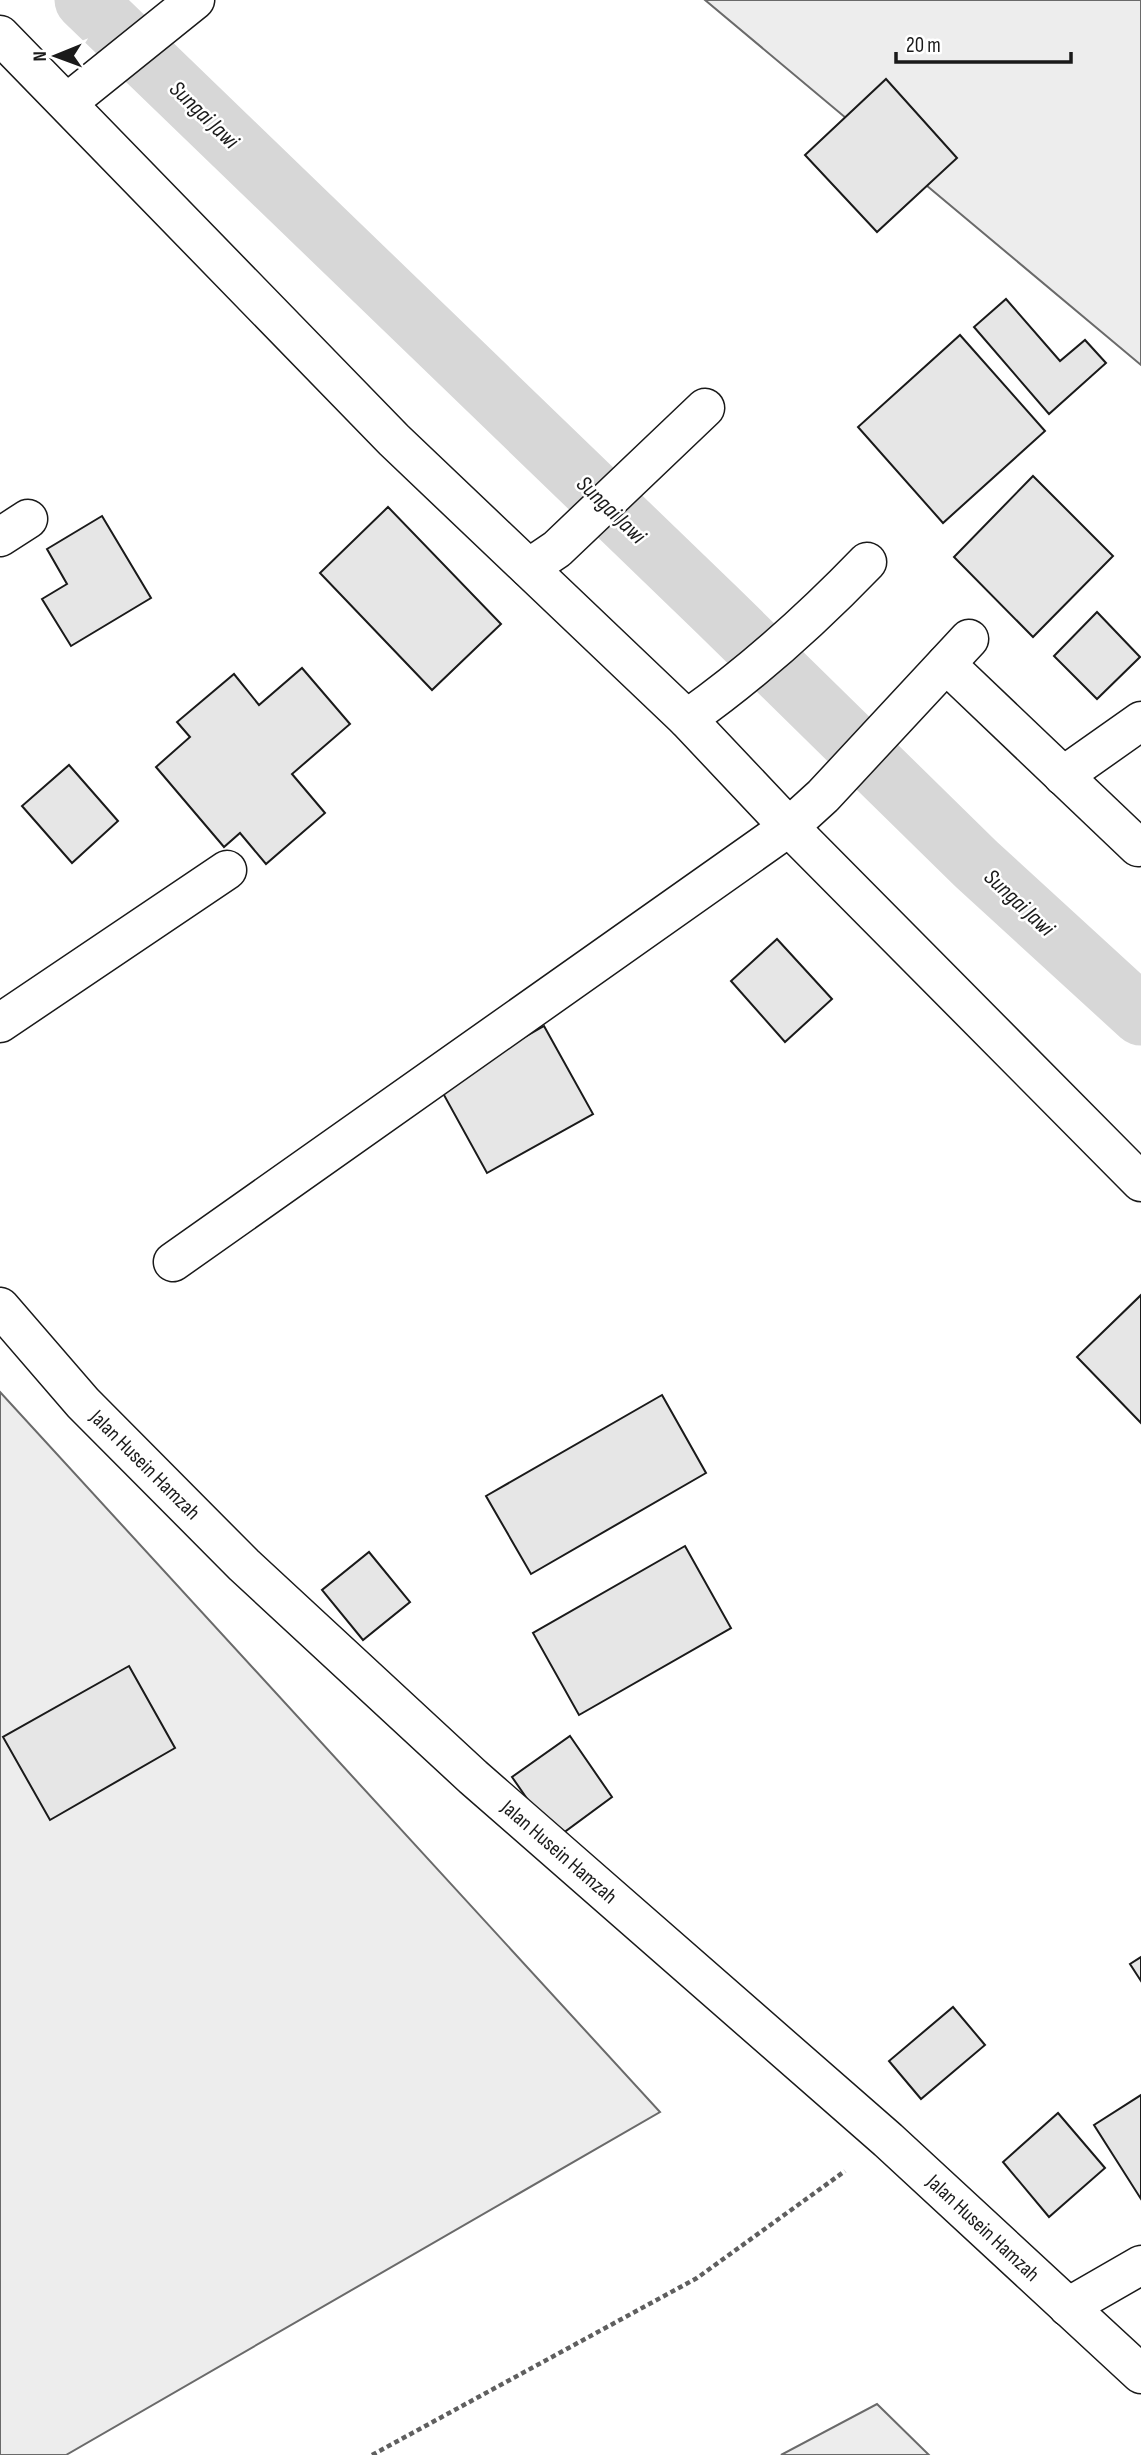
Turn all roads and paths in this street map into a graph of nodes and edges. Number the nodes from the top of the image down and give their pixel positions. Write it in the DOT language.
graph roads {
  1 [pos="186,7"];
  2 [pos="0,35"];
  3 [pos="79,94"];
  4 [pos="705,408"];
  5 [pos="543,558"];
  6 [pos="867,562"];
  7 [pos="687,719"];
  8 [pos="1141,722"];
  9 [pos="1063,776"];
  10 [pos="789,827"];
  11 [pos="1138,846"];
  12 [pos="228,870"];
  13 [pos="0,1023"];
  14 [pos="1141,1182"];
  15 [pos="173,1262"];
  16 [pos="0,1307"];
  17 [pos="888,2140"];
  18 [pos="1141,2265"];
  19 [pos="1068,2307"];
  20 [pos="1141,2374"];
  21 [pos="372,2455"];
  1 -- 3 [label="street"];
  2 -- 3 [label="street"];
  3 -- 5 [label="street"];
  4 -- 5 [label="street"];
  5 -- 7 [label="street"];
  6 -- 7 [label="street"];
  7 -- 10 [label="street"];
  8 -- 9 [label="street"];
  9 -- 10 [label="street"];
  9 -- 11 [label="street"];
  10 -- 14 [label="street"];
  10 -- 15 [label="street"];
  12 -- 13 [label="street"];
  16 -- 17 [label="street, Jalan Husein Hamzah"];
  17 -- 19 [label="street, Jalan Husein Hamzah"];
  17 -- 21 [label="path"];
  18 -- 19 [label="street"];
  19 -- 20 [label="street, Jalan Husein Hamzah"];
}
